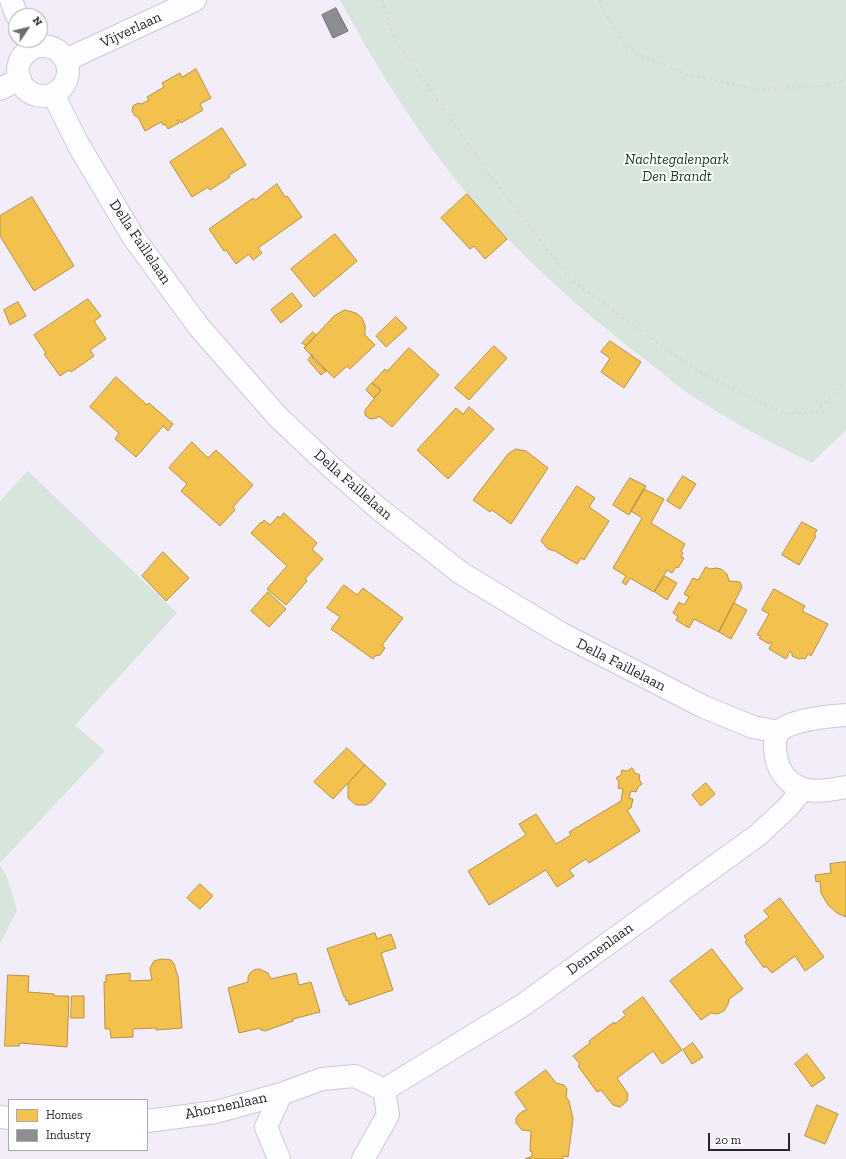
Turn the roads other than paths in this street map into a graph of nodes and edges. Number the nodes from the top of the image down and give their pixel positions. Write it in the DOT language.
graph roads {
  1 [pos="195,0"];
  2 [pos="48,46"];
  3 [pos="28,48"];
  4 [pos="66,60"];
  5 [pos="20,79"];
  6 [pos="0,89"];
  7 [pos="53,94"];
  8 [pos="846,715"];
  9 [pos="779,732"];
  10 [pos="846,787"];
  11 [pos="802,790"];
  12 [pos="384,1090"];
  13 [pos="280,1094"];
  14 [pos="148,1121"];
  15 [pos="279,1159"];
  16 [pos="363,1159"];
  1 -- 4 [label="street, Vijverlaan"];
  2 -- 4 [label="street"];
  3 -- 5 [label="street"];
  4 -- 7 [label="street"];
  5 -- 6 [label="street"];
  5 -- 7 [label="street"];
  7 -- 9 [label="street, Della Faillelaan"];
  8 -- 9 [label="street"];
  9 -- 11 [label="street"];
  10 -- 11 [label="street"];
  11 -- 12 [label="street, Dennenlaan"];
  12 -- 13 [label="street"];
  12 -- 16 [label="street"];
  13 -- 14 [label="street, Ahornenlaan"];
  13 -- 15 [label="street"];
}
